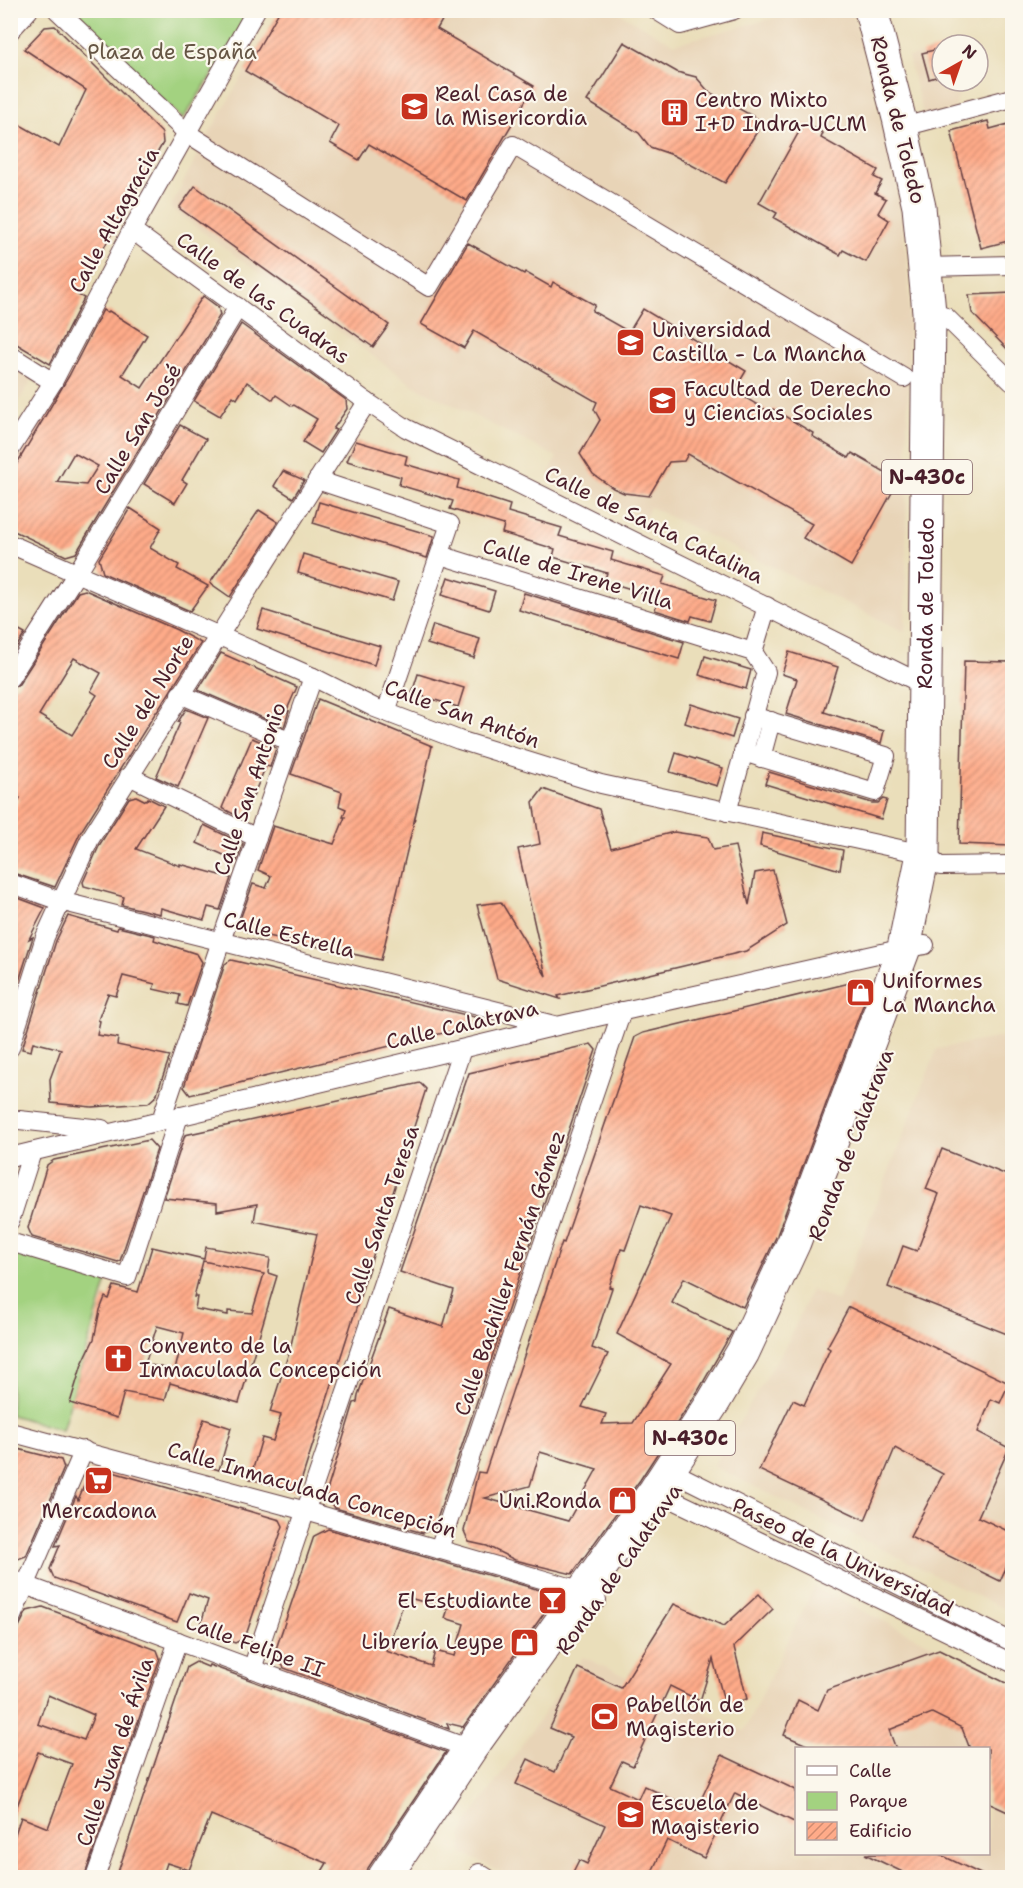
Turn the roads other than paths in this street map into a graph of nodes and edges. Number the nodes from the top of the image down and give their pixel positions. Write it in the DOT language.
graph roads {
  1 [pos="29,10"];
  2 [pos="57,10"];
  3 [pos="256,10"];
  4 [pos="656,10"];
  5 [pos="734,10"];
  6 [pos="871,10"];
  7 [pos="888,10"];
  8 [pos="10,32"];
  9 [pos="1012,98"];
  10 [pos="918,123"];
  11 [pos="187,133"];
  12 [pos="132,230"];
  13 [pos="1012,265"];
  14 [pos="934,267"];
  15 [pos="238,307"];
  16 [pos="937,314"];
  17 [pos="10,355"];
  18 [pos="904,378"];
  19 [pos="53,382"];
  20 [pos="1012,382"];
  21 [pos="367,402"];
  22 [pos="10,450"];
  23 [pos="316,480"];
  24 [pos="10,544"];
  25 [pos="440,555"];
  26 [pos="77,573"];
  27 [pos="767,606"];
  28 [pos="217,635"];
  29 [pos="753,652"];
  30 [pos="313,677"];
  31 [pos="10,678"];
  32 [pos="924,685"];
  33 [pos="180,694"];
  34 [pos="386,712"];
  35 [pos="753,716"];
  36 [pos="771,721"];
  37 [pos="291,742"];
  38 [pos="743,752"];
  39 [pos="761,758"];
  40 [pos="129,776"];
  41 [pos="727,812"];
  42 [pos="257,838"];
  43 [pos="932,860"];
  44 [pos="1012,865"];
  45 [pos="10,883"];
  46 [pos="60,902"];
  47 [pos="221,941"];
  48 [pos="914,946"];
  49 [pos="622,1011"];
  50 [pos="557,1026"];
  51 [pos="10,1048"];
  52 [pos="462,1049"];
  53 [pos="170,1118"];
  54 [pos="10,1119"];
  55 [pos="116,1131"];
  56 [pos="32,1152"];
  57 [pos="10,1157"];
  58 [pos="10,1162"];
  59 [pos="23,1181"];
  60 [pos="10,1221"];
  61 [pos="10,1242"];
  62 [pos="10,1432"];
  63 [pos="84,1450"];
  64 [pos="669,1484"];
  65 [pos="306,1510"];
  66 [pos="439,1549"];
  67 [pos="18,1581"];
  68 [pos="590,1595"];
  69 [pos="10,1621"];
  70 [pos="178,1641"];
  71 [pos="1012,1642"];
  72 [pos="1012,1663"];
  73 [pos="252,1669"];
  74 [pos="470,1749"];
  75 [pos="95,1878"];
  76 [pos="384,1878"];
  77 [pos="405,1878"];
  1 -- 8 [label="street"];
  2 -- 11 [label="street"];
  3 -- 11 [label="street, Calle Altagracia"];
  4 -- 5 [label="street"];
  6 -- 14 [label="highway, Ronda de Toledo / N-430c"];
  7 -- 10 [label="highway, Ronda de Toledo / N-430c"];
  9 -- 10 [label="street"];
  10 -- 14 [label="highway, Ronda de Toledo / N-430c"];
  11 -- 12 [label="street, Calle Altagracia"];
  11 -- 18 [label="street"];
  12 -- 15 [label="street, Calle de las Cuadras"];
  12 -- 19 [label="street, Calle Altagracia"];
  13 -- 14 [label="street"];
  14 -- 16 [label="highway, Ronda de Toledo / N-430c"];
  15 -- 21 [label="street, Calle de las Cuadras"];
  15 -- 26 [label="street, Calle San José"];
  16 -- 20 [label="street"];
  16 -- 32 [label="highway, Ronda de Toledo / N-430c"];
  16 -- 43 [label="highway, Ronda de Toledo / N-430c"];
  17 -- 19 [label="street"];
  19 -- 22 [label="street, Calle Altagracia"];
  21 -- 23 [label="street, Calle del Norte"];
  21 -- 27 [label="street, Calle de Santa Catalina"];
  23 -- 25 [label="street"];
  23 -- 28 [label="street, Calle del Norte"];
  24 -- 26 [label="street, Calle San Antón"];
  25 -- 29 [label="street, Calle de Irene Villa"];
  25 -- 34 [label="street"];
  26 -- 28 [label="street, Calle San Antón"];
  26 -- 31 [label="street, Calle San José"];
  27 -- 29 [label="street"];
  27 -- 32 [label="street, Calle de Santa Catalina"];
  28 -- 30 [label="street, Calle San Antón"];
  28 -- 33 [label="street, Calle del Norte"];
  29 -- 35 [label="street"];
  30 -- 34 [label="street, Calle San Antón"];
  30 -- 37 [label="street, Calle San Antonio"];
  32 -- 43 [label="highway, Ronda de Toledo / N-430c"];
  33 -- 37 [label="street"];
  33 -- 40 [label="street, Calle del Norte"];
  34 -- 41 [label="street, Calle San Antón"];
  35 -- 36 [label="street"];
  35 -- 38 [label="street"];
  36 -- 39 [label="street"];
  36 -- 39 [label="street"];
  37 -- 42 [label="street, Calle San Antonio"];
  38 -- 39 [label="street"];
  38 -- 41 [label="street"];
  40 -- 42 [label="street"];
  40 -- 46 [label="street, Calle del Norte"];
  41 -- 43 [label="street, Calle San Antón"];
  42 -- 47 [label="street, Calle San Antonio"];
  43 -- 44 [label="street, Calle San Antón"];
  43 -- 48 [label="highway, Ronda de Toledo / N-430c"];
  45 -- 46 [label="street, Calle Estrella"];
  46 -- 47 [label="street, Calle Estrella"];
  46 -- 51 [label="street, Calle del Norte"];
  47 -- 50 [label="street, Calle Estrella"];
  47 -- 53 [label="street, Calle San Antonio"];
  48 -- 49 [label="street, Calle Calatrava"];
  48 -- 64 [label="highway, Ronda de Calatrava / N-430c"];
  49 -- 50 [label="street, Calle Calatrava"];
  49 -- 66 [label="street, Calle Bachiller Fernán Gómez"];
  50 -- 52 [label="street, Calle Calatrava"];
  52 -- 53 [label="street, Calle Calatrava"];
  52 -- 65 [label="street, Calle Santa Teresa"];
  53 -- 55 [label="street, Calle Calatrava"];
  53 -- 61 [label="street, Calle San Antonio"];
  54 -- 55 [label="street"];
  55 -- 56 [label="street, Calle Calatrava"];
  56 -- 57 [label="street, Calle Calatrava"];
  56 -- 59 [label="street"];
  58 -- 59 [label="street"];
  59 -- 60 [label="street"];
  62 -- 63 [label="street, Calle Inmaculada Concepción"];
  63 -- 65 [label="street, Calle Inmaculada Concepción"];
  63 -- 67 [label="street"];
  64 -- 68 [label="highway, Ronda de Calatrava / N-430c"];
  64 -- 71 [label="street, Paseo de la Universidad"];
  64 -- 72 [label="street, Paseo de la Universidad"];
  65 -- 66 [label="street, Calle Inmaculada Concepción"];
  65 -- 73 [label="street, Calle Santa Teresa"];
  66 -- 68 [label="street, Calle Inmaculada Concepción"];
  67 -- 69 [label="street"];
  67 -- 70 [label="street, Calle Felipe II"];
  68 -- 74 [label="highway, Ronda de Calatrava / N-430c"];
  68 -- 77 [label="highway, Ronda de Calatrava / N-430c"];
  70 -- 73 [label="street, Calle Felipe II"];
  70 -- 75 [label="street, Calle Juan de Ávila"];
  73 -- 74 [label="street, Calle Felipe II"];
  74 -- 76 [label="highway, Ronda de Calatrava / N-430c"];
}
